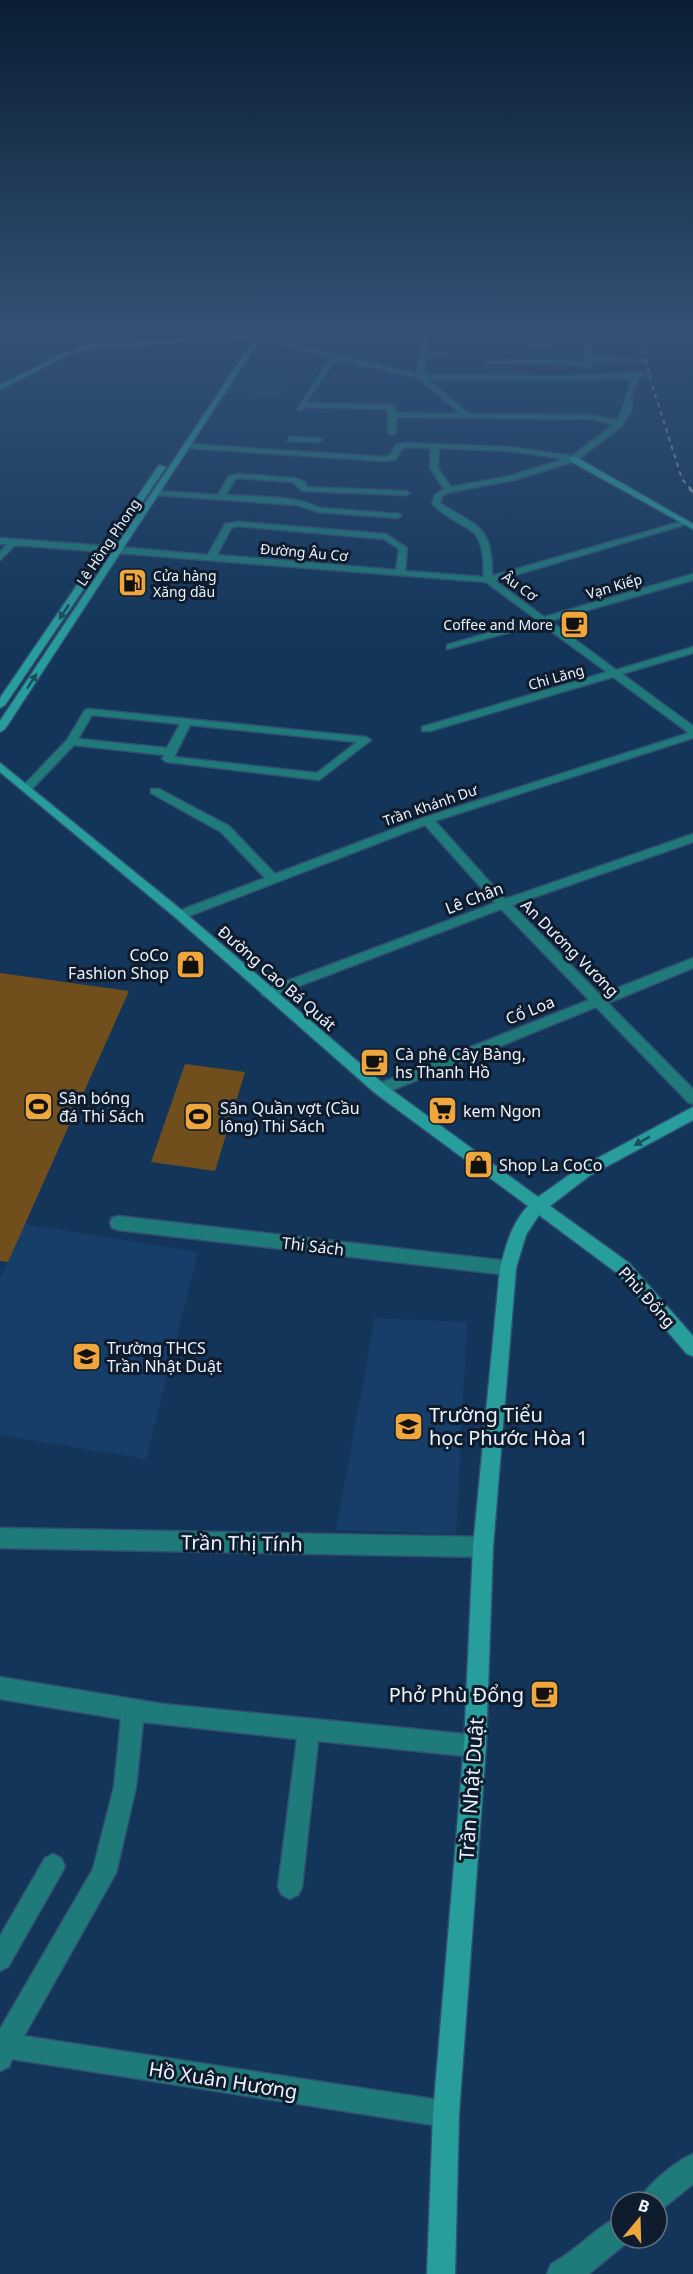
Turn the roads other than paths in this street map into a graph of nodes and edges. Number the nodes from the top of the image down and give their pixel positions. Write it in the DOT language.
graph roads {
  1 [pos="182,436"];
  2 [pos="193,436"];
  3 [pos="291,436"];
  4 [pos="292,436"];
  5 [pos="603,436"];
  6 [pos="318,440"];
  7 [pos="176,445"];
  8 [pos="187,446"];
  9 [pos="435,447"];
  10 [pos="285,452"];
  11 [pos="573,459"];
  12 [pos="302,489"];
  13 [pos="448,490"];
  14 [pos="157,493"];
  15 [pos="406,493"];
  16 [pos="220,498"];
  17 [pos="297,503"];
  18 [pos="397,516"];
  19 [pos="684,522"];
  20 [pos="693,527"];
  21 [pos="0,541"];
  22 [pos="13,542"];
  23 [pos="106,549"];
  24 [pos="118,550"];
  25 [pos="0,557"];
  26 [pos="211,558"];
  27 [pos="400,573"];
  28 [pos="693,577"];
  29 [pos="488,580"];
  30 [pos="543,620"];
  31 [pos="450,647"];
  32 [pos="693,650"];
  33 [pos="615,674"];
  34 [pos="0,705"];
  35 [pos="187,721"];
  36 [pos="0,729"];
  37 [pos="426,729"];
  38 [pos="693,733"];
  39 [pos="71,742"];
  40 [pos="170,752"];
  41 [pos="0,766"];
  42 [pos="27,788"];
  43 [pos="155,791"];
  44 [pos="427,820"];
  45 [pos="693,838"];
  46 [pos="273,879"];
  47 [pos="503,904"];
  48 [pos="180,915"];
  49 [pos="693,963"];
  50 [pos="268,993"];
  51 [pos="600,1002"];
  52 [pos="380,1089"];
  53 [pos="693,1098"];
  54 [pos="693,1113"];
  55 [pos="539,1205"];
  56 [pos="118,1223"];
  57 [pos="508,1268"];
  58 [pos="693,1348"];
  59 [pos="0,1538"];
  60 [pos="483,1547"];
  61 [pos="0,1688"];
  62 [pos="133,1711"];
  63 [pos="309,1730"];
  64 [pos="475,1746"];
  65 [pos="53,1866"];
  66 [pos="290,1887"];
  67 [pos="0,1959"];
  68 [pos="1,2050"];
  69 [pos="446,2114"];
  70 [pos="693,2167"];
  71 [pos="666,2190"];
  72 [pos="609,2240"];
  73 [pos="574,2271"];
  74 [pos="441,2274"];
  1 -- 7 [label="main road, Lê Hồng Phong"];
  2 -- 8 [label="main road, Lê Hồng Phong"];
  3 -- 10 [label="street"];
  4 -- 6 [label="street"];
  5 -- 11 [label="street"];
  7 -- 8 [label="main road"];
  7 -- 23 [label="main road, Lê Hồng Phong"];
  8 -- 10 [label="street"];
  8 -- 14 [label="main road, Lê Hồng Phong"];
  9 -- 10 [label="street"];
  9 -- 11 [label="street"];
  9 -- 13 [label="street"];
  11 -- 13 [label="street"];
  11 -- 19 [label="main road"];
  12 -- 15 [label="street"];
  12 -- 16 [label="street"];
  12 -- 17 [label="street"];
  13 -- 29 [label="street, Âu Cơ"];
  14 -- 16 [label="street"];
  14 -- 24 [label="main road, Lê Hồng Phong"];
  16 -- 17 [label="street"];
  17 -- 18 [label="street"];
  19 -- 20 [label="main road"];
  19 -- 29 [label="street"];
  21 -- 22 [label="street"];
  22 -- 23 [label="street"];
  22 -- 25 [label="street"];
  23 -- 24 [label="main road"];
  23 -- 34 [label="main road, Lê Hồng Phong, one-way"];
  24 -- 26 [label="street, Đường Âu Cơ"];
  36 -- 24 [label="main road, Lê Hồng Phong, one-way"];
  26 -- 27 [label="street, Đường Âu Cơ"];
  26 -- 27 [label="street"];
  27 -- 29 [label="street, Đường Âu Cơ"];
  28 -- 30 [label="street, Vạn Kiếp"];
  29 -- 30 [label="street, Âu Cơ"];
  30 -- 31 [label="street, Vạn Kiếp"];
  30 -- 33 [label="street, Âu Cơ"];
  32 -- 33 [label="street, Chi Lăng"];
  33 -- 37 [label="street, Chi Lăng"];
  33 -- 38 [label="street, Âu Cơ"];
  35 -- 39 [label="street"];
  35 -- 40 [label="street"];
  35 -- 40 [label="street"];
  38 -- 44 [label="street, Trần Khánh Dư"];
  39 -- 40 [label="street"];
  39 -- 42 [label="street"];
  41 -- 42 [label="main road, Đường Cao Bá Quát"];
  42 -- 48 [label="main road, Đường Cao Bá Quát"];
  43 -- 46 [label="street"];
  44 -- 46 [label="street, Trần Khánh Dư"];
  44 -- 47 [label="street, An Dương Vương"];
  45 -- 47 [label="street, Lê Chân"];
  46 -- 48 [label="street, Trần Khánh Dư"];
  47 -- 50 [label="street, Lê Chân"];
  47 -- 51 [label="street, An Dương Vương"];
  48 -- 50 [label="main road, Đường Cao Bá Quát"];
  49 -- 51 [label="street, Cổ Loa"];
  50 -- 52 [label="main road, Đường Cao Bá Quát"];
  51 -- 52 [label="street, Cổ Loa"];
  51 -- 53 [label="street, An Dương Vương"];
  52 -- 55 [label="main road, Đường Cao Bá Quát"];
  54 -- 55 [label="main road, Trần Nhật Duật, one-way"];
  55 -- 57 [label="main road, Trần Nhật Duật"];
  55 -- 58 [label="main road, Phù Đổng"];
  56 -- 57 [label="street, Thi Sách"];
  57 -- 60 [label="main road, Trần Nhật Duật"];
  59 -- 60 [label="street, Trần Thị Tính"];
  60 -- 64 [label="main road, Trần Nhật Duật"];
  61 -- 62 [label="street"];
  62 -- 63 [label="street"];
  62 -- 68 [label="street"];
  63 -- 64 [label="street"];
  63 -- 66 [label="street"];
  64 -- 69 [label="main road, Trần Nhật Duật"];
  65 -- 67 [label="street"];
  68 -- 69 [label="street, Hồ Xuân Hương"];
  69 -- 74 [label="main road, Trần Nhật Duật"];
  70 -- 71 [label="street"];
  72 -- 73 [label="street"];
}
